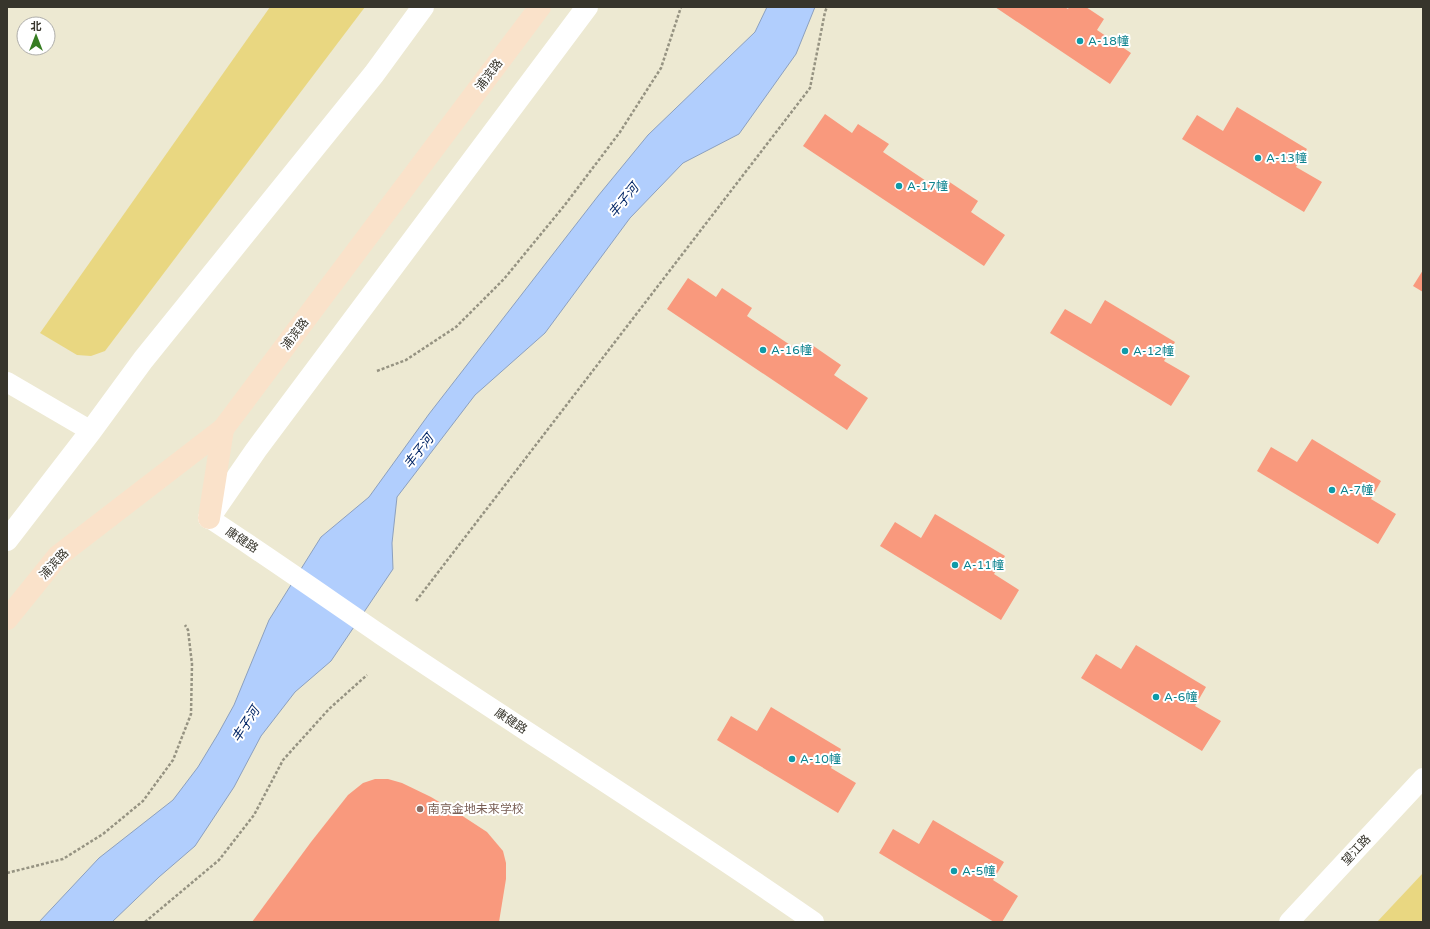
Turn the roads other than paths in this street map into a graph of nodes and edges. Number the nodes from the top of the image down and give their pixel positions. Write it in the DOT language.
graph roads {
  1 [pos="423,7"];
  2 [pos="540,7"];
  3 [pos="588,7"];
  4 [pos="7,382"];
  5 [pos="223,429"];
  6 [pos="91,431"];
  7 [pos="209,518"];
  8 [pos="7,540"];
  9 [pos="7,619"];
  10 [pos="1423,778"];
  11 [pos="814,922"];
  12 [pos="1289,922"];
  1 -- 6 [label="street"];
  2 -- 5 [label="main road, 浦滨路"];
  3 -- 7 [label="street"];
  4 -- 6 [label="street"];
  5 -- 7 [label="main road"];
  5 -- 9 [label="main road, 浦滨路"];
  6 -- 8 [label="street"];
  7 -- 11 [label="street, 康健路"];
  10 -- 12 [label="street, 望江路"];
}
